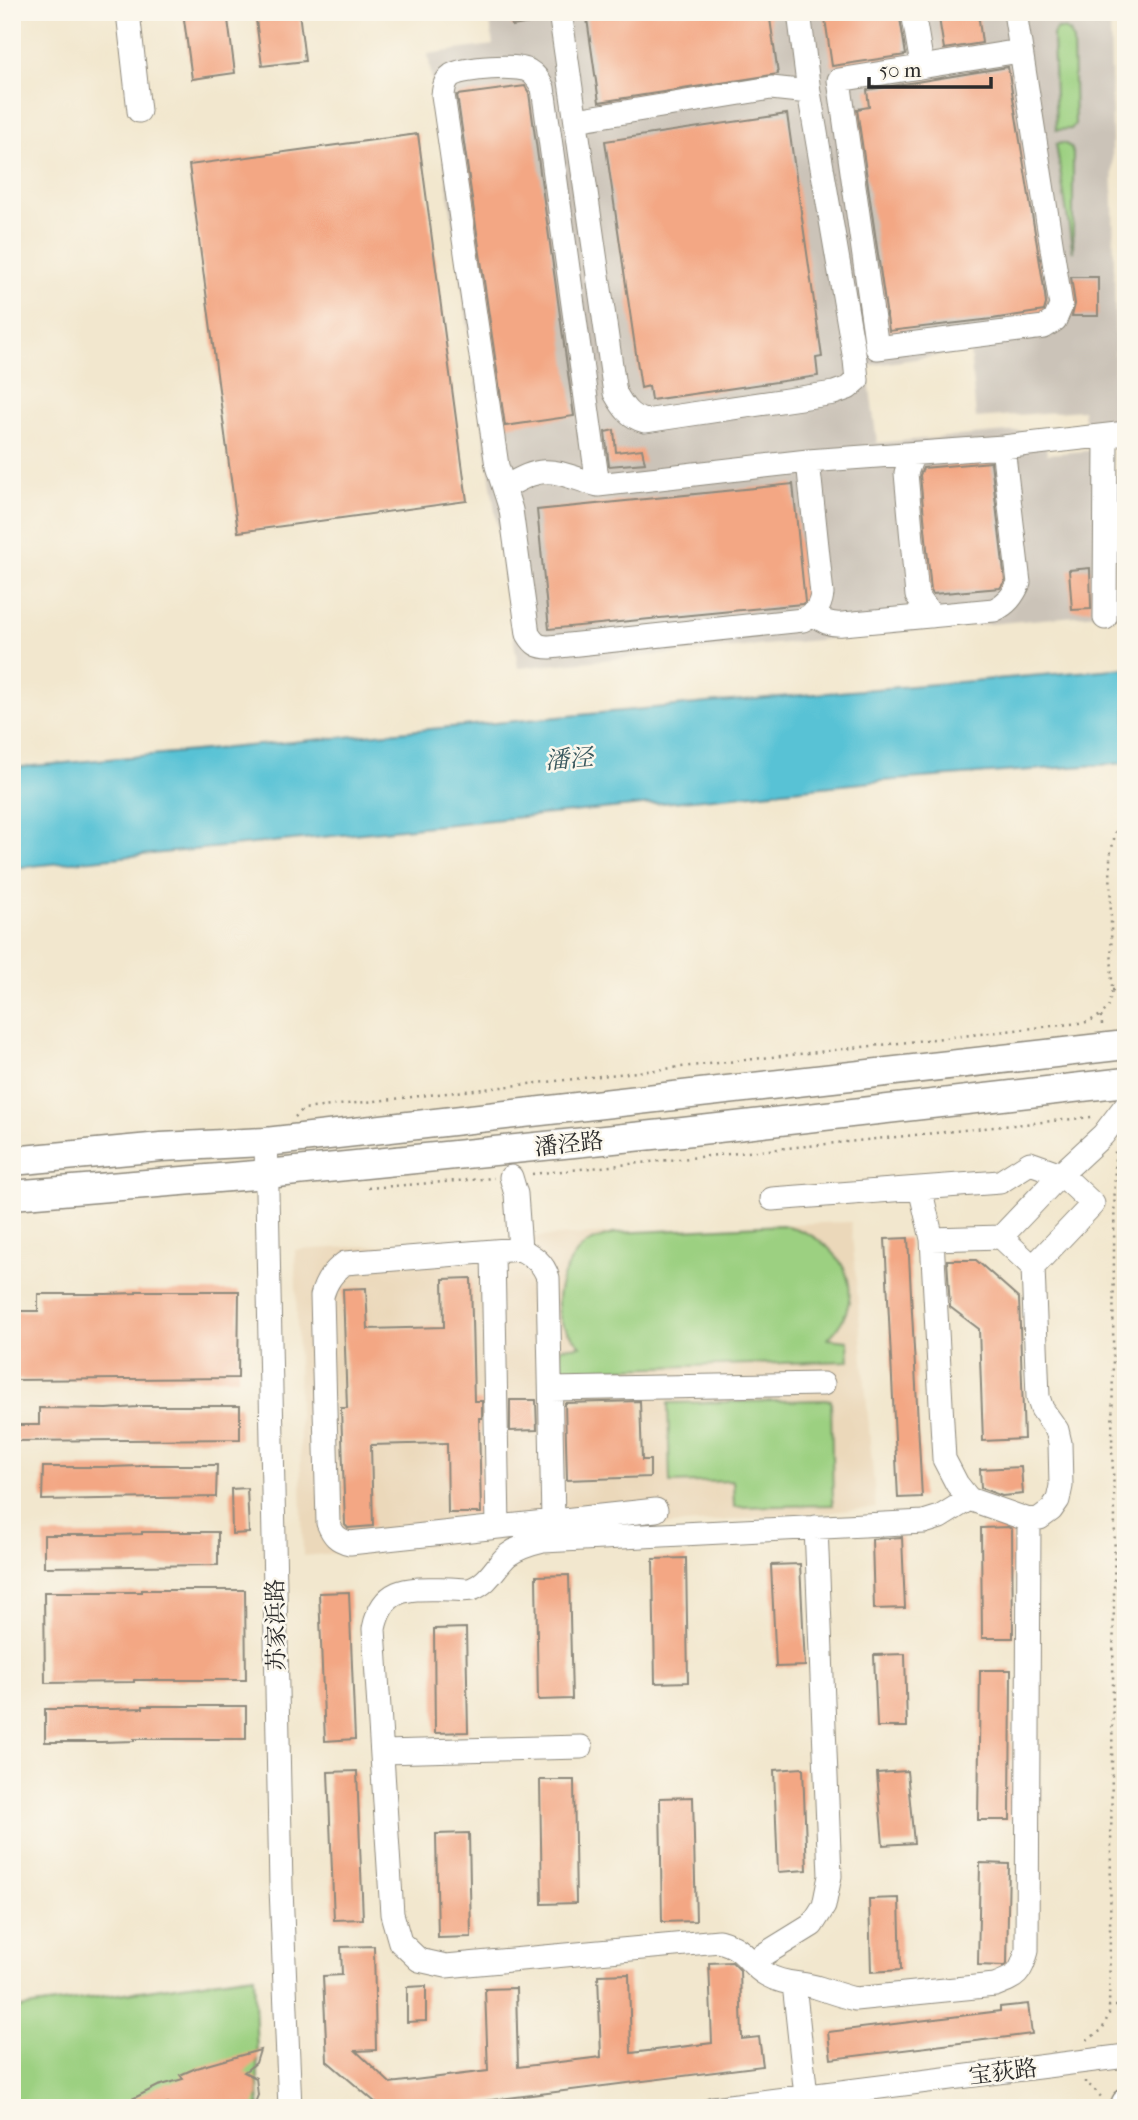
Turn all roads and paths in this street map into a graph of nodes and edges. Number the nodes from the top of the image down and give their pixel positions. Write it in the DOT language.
graph roads {
  1 [pos="128,12"];
  2 [pos="560,12"];
  3 [pos="799,12"];
  4 [pos="913,12"];
  5 [pos="1015,12"];
  6 [pos="1125,12"];
  7 [pos="1126,17"];
  8 [pos="1020,51"];
  9 [pos="922,65"];
  10 [pos="809,92"];
  11 [pos="139,111"];
  12 [pos="576,120"];
  13 [pos="1116,435"];
  14 [pos="1003,447"];
  15 [pos="913,454"];
  16 [pos="808,461"];
  17 [pos="598,485"];
  18 [pos="505,488"];
  19 [pos="813,614"];
  20 [pos="932,616"];
  21 [pos="1105,618"];
  22 [pos="1126,788"];
  23 [pos="1112,990"];
  24 [pos="1126,990"];
  25 [pos="1126,1045"];
  26 [pos="1126,1082"];
  27 [pos="1126,1105"];
  28 [pos="294,1117"];
  29 [pos="1096,1117"];
  30 [pos="266,1142"];
  31 [pos="1115,1145"];
  32 [pos="12,1161"];
  33 [pos="267,1174"];
  34 [pos="1060,1174"];
  35 [pos="511,1177"];
  36 [pos="368,1188"];
  37 [pos="920,1188"];
  38 [pos="12,1195"];
  39 [pos="772,1199"];
  40 [pos="1001,1237"];
  41 [pos="932,1239"];
  42 [pos="520,1250"];
  43 [pos="493,1252"];
  44 [pos="1033,1267"];
  45 [pos="823,1384"];
  46 [pos="551,1389"];
  47 [pos="968,1499"];
  48 [pos="656,1510"];
  49 [pos="1029,1520"];
  50 [pos="553,1521"];
  51 [pos="498,1527"];
  52 [pos="816,1527"];
  53 [pos="582,1747"];
  54 [pos="383,1752"];
  55 [pos="752,1962"];
  56 [pos="793,1984"];
  57 [pos="1108,2006"];
  58 [pos="1126,2006"];
  59 [pos="1087,2040"];
  60 [pos="1126,2056"];
  61 [pos="1085,2083"];
  62 [pos="806,2096"];
  63 [pos="1118,2103"];
  64 [pos="290,2108"];
  65 [pos="713,2108"];
  1 -- 11 [label="street"];
  2 -- 12 [label="street"];
  3 -- 10 [label="street"];
  4 -- 9 [label="street"];
  5 -- 8 [label="street"];
  6 -- 7 [label="path"];
  8 -- 9 [label="street"];
  8 -- 9 [label="street"];
  10 -- 12 [label="street"];
  10 -- 12 [label="street"];
  13 -- 14 [label="street"];
  13 -- 21 [label="street"];
  14 -- 15 [label="street"];
  14 -- 20 [label="street"];
  15 -- 16 [label="street"];
  15 -- 20 [label="street"];
  16 -- 17 [label="street"];
  16 -- 19 [label="street"];
  17 -- 18 [label="street"];
  17 -- 18 [label="street"];
  18 -- 19 [label="street"];
  19 -- 20 [label="street"];
  22 -- 23 [label="path"];
  23 -- 24 [label="path"];
  23 -- 28 [label="path"];
  25 -- 30 [label="main road, 潘泾路"];
  26 -- 33 [label="main road, 潘泾路"];
  27 -- 34 [label="street"];
  29 -- 35 [label="path, 潘泾路"];
  30 -- 32 [label="main road, 潘泾路"];
  30 -- 33 [label="street, 苏家浜路"];
  31 -- 57 [label="path"];
  33 -- 38 [label="main road, 潘泾路"];
  33 -- 64 [label="street, 苏家浜路"];
  34 -- 37 [label="street"];
  34 -- 40 [label="street"];
  34 -- 44 [label="street"];
  35 -- 36 [label="path, 潘泾路"];
  35 -- 42 [label="street"];
  37 -- 39 [label="street"];
  37 -- 41 [label="street"];
  40 -- 41 [label="street"];
  40 -- 44 [label="street"];
  41 -- 47 [label="street"];
  42 -- 43 [label="street"];
  42 -- 46 [label="street"];
  43 -- 51 [label="street"];
  43 -- 51 [label="street"];
  44 -- 49 [label="street"];
  45 -- 46 [label="street"];
  46 -- 50 [label="street"];
  47 -- 49 [label="street"];
  47 -- 52 [label="street"];
  48 -- 50 [label="street"];
  49 -- 56 [label="street"];
  50 -- 51 [label="street"];
  52 -- 54 [label="street"];
  52 -- 55 [label="street"];
  53 -- 54 [label="street"];
  54 -- 55 [label="street"];
  55 -- 56 [label="street"];
  56 -- 62 [label="street"];
  57 -- 58 [label="path"];
  57 -- 59 [label="path"];
  60 -- 62 [label="street, 宝荻路"];
  61 -- 63 [label="path"];
  62 -- 65 [label="street, 宝荻路"];
}
